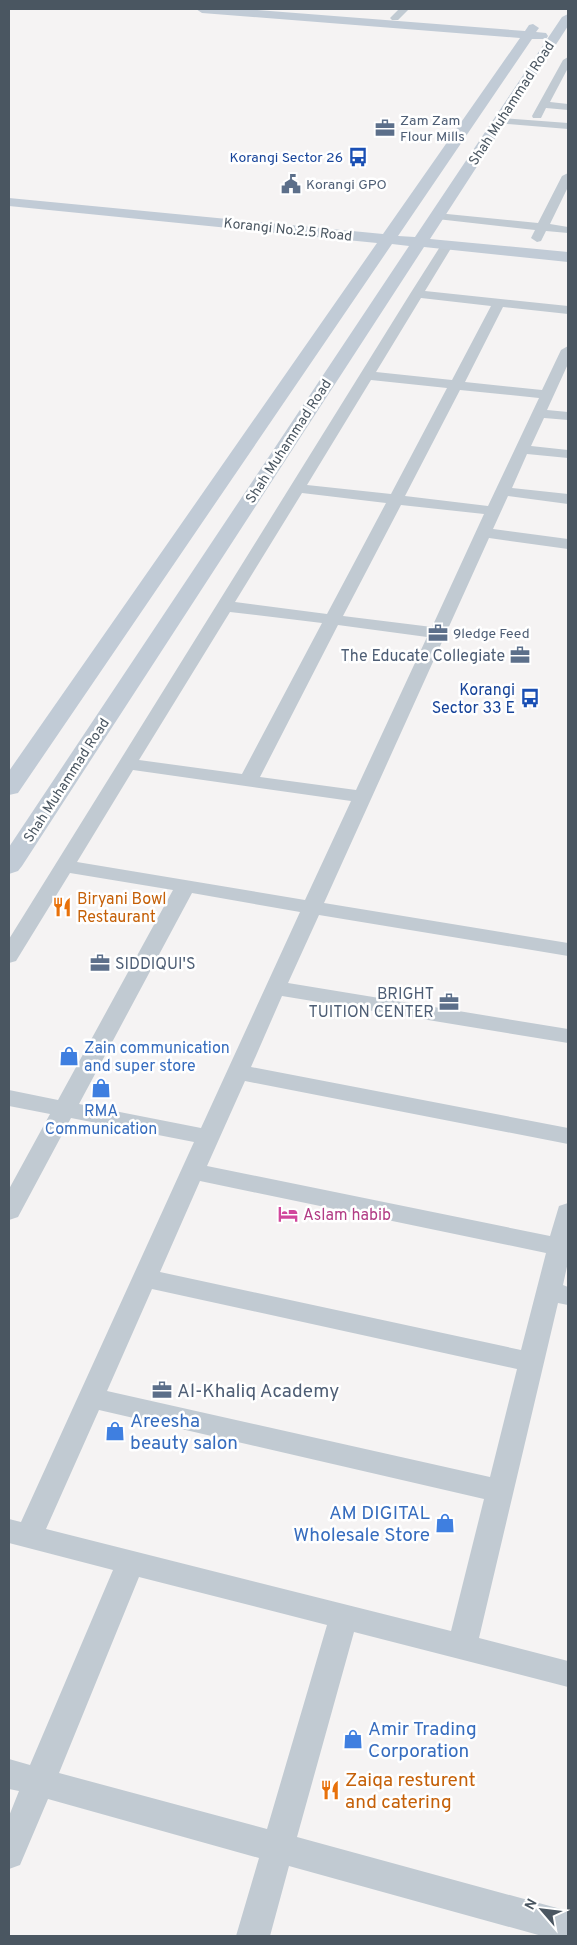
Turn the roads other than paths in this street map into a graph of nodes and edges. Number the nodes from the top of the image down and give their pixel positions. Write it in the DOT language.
graph roads {
  1 [pos="202,9"];
  2 [pos="278,9"];
  3 [pos="231,10"];
  4 [pos="249,10"];
  5 [pos="400,13"];
  6 [pos="568,17"];
  7 [pos="530,31"];
  8 [pos="563,34"];
  9 [pos="568,60"];
  10 [pos="543,105"];
  11 [pos="568,107"];
  12 [pos="500,121"];
  13 [pos="533,123"];
  14 [pos="568,126"];
  15 [pos="568,176"];
  16 [pos="564,193"];
  17 [pos="9,202"];
  18 [pos="553,208"];
  19 [pos="568,209"];
  20 [pos="389,229"];
  21 [pos="429,229"];
  22 [pos="568,230"];
  23 [pos="540,233"];
  24 [pos="568,241"];
  25 [pos="447,245"];
  26 [pos="568,257"];
  27 [pos="416,294"];
  28 [pos="499,303"];
  29 [pos="568,310"];
  30 [pos="568,350"];
  31 [pos="367,375"];
  32 [pos="562,378"];
  33 [pos="458,385"];
  34 [pos="547,396"];
  35 [pos="539,413"];
  36 [pos="568,416"];
  37 [pos="522,448"];
  38 [pos="568,454"];
  39 [pos="297,488"];
  40 [pos="503,491"];
  41 [pos="568,498"];
  42 [pos="397,500"];
  43 [pos="494,511"];
  44 [pos="484,533"];
  45 [pos="568,544"];
  46 [pos="224,606"];
  47 [pos="132,608"];
  48 [pos="175,614"];
  49 [pos="334,619"];
  50 [pos="438,632"];
  51 [pos="127,764"];
  52 [pos="248,781"];
  53 [pos="9,788"];
  54 [pos="363,797"];
  55 [pos="9,866"];
  56 [pos="64,866"];
  57 [pos="185,887"];
  58 [pos="310,908"];
  59 [pos="568,950"];
  60 [pos="9,956"];
  61 [pos="274,988"];
  62 [pos="568,1036"];
  63 [pos="237,1072"];
  64 [pos="9,1098"];
  65 [pos="64,1109"];
  66 [pos="568,1136"];
  67 [pos="207,1137"];
  68 [pos="192,1171"];
  69 [pos="9,1210"];
  70 [pos="568,1212"];
  71 [pos="560,1247"];
  72 [pos="144,1278"];
  73 [pos="558,1294"];
  74 [pos="532,1362"];
  75 [pos="91,1398"];
  76 [pos="500,1491"];
  77 [pos="19,1533"];
  78 [pos="131,1562"];
  79 [pos="344,1616"];
  80 [pos="462,1647"];
  81 [pos="568,1674"];
  82 [pos="9,1774"];
  83 [pos="39,1782"];
  84 [pos="278,1848"];
  85 [pos="9,1854"];
  86 [pos="568,1928"];
  87 [pos="252,1936"];
  1 -- 3 [label="street"];
  2 -- 5 [label="street"];
  3 -- 4 [label="street"];
  4 -- 7 [label="street"];
  5 -- 7 [label="street"];
  6 -- 8 [label="street, Shah Muhammad Road"];
  7 -- 8 [label="street"];
  7 -- 20 [label="street, Shah Muhammad Road"];
  8 -- 12 [label="street, Shah Muhammad Road"];
  9 -- 10 [label="street"];
  10 -- 11 [label="street"];
  10 -- 13 [label="street"];
  12 -- 13 [label="street"];
  12 -- 21 [label="street, Shah Muhammad Road"];
  13 -- 14 [label="street"];
  15 -- 16 [label="street"];
  16 -- 18 [label="street"];
  17 -- 20 [label="street, Korangi No.2.5 Road"];
  18 -- 19 [label="street"];
  18 -- 23 [label="street"];
  20 -- 21 [label="street, Korangi No.2.5 Road"];
  20 -- 47 [label="street, Shah Muhammad Road"];
  21 -- 23 [label="street, Korangi No.2.5 Road"];
  21 -- 25 [label="street, Korangi No.2.5 Road"];
  21 -- 48 [label="street, Shah Muhammad Road"];
  22 -- 23 [label="street"];
  23 -- 24 [label="street, Korangi No.2.5 Road"];
  25 -- 26 [label="street, Korangi No.2.5 Road"];
  25 -- 27 [label="street"];
  27 -- 28 [label="street"];
  27 -- 31 [label="street"];
  28 -- 29 [label="street"];
  28 -- 33 [label="street"];
  30 -- 32 [label="street"];
  31 -- 33 [label="street"];
  31 -- 39 [label="street"];
  32 -- 34 [label="street"];
  33 -- 34 [label="street"];
  33 -- 42 [label="street"];
  34 -- 35 [label="street"];
  35 -- 36 [label="street"];
  35 -- 37 [label="street"];
  37 -- 38 [label="street"];
  37 -- 40 [label="street"];
  39 -- 42 [label="street"];
  39 -- 46 [label="street"];
  40 -- 41 [label="street"];
  40 -- 43 [label="street"];
  42 -- 43 [label="street"];
  42 -- 49 [label="street"];
  43 -- 44 [label="street"];
  44 -- 45 [label="street"];
  44 -- 50 [label="street"];
  46 -- 49 [label="street"];
  46 -- 51 [label="street"];
  47 -- 48 [label="street"];
  47 -- 53 [label="street, Shah Muhammad Road"];
  48 -- 55 [label="street, Shah Muhammad Road"];
  49 -- 50 [label="street"];
  49 -- 52 [label="street"];
  50 -- 54 [label="street"];
  51 -- 52 [label="street"];
  51 -- 56 [label="street"];
  52 -- 54 [label="street"];
  54 -- 58 [label="street"];
  56 -- 57 [label="street"];
  56 -- 60 [label="street"];
  57 -- 58 [label="street"];
  57 -- 65 [label="street"];
  58 -- 59 [label="street"];
  58 -- 61 [label="street"];
  61 -- 62 [label="street"];
  61 -- 63 [label="street"];
  63 -- 66 [label="street"];
  63 -- 67 [label="street"];
  64 -- 65 [label="street"];
  65 -- 67 [label="street"];
  65 -- 69 [label="street"];
  67 -- 68 [label="street"];
  68 -- 71 [label="street"];
  68 -- 72 [label="street"];
  70 -- 71 [label="street"];
  71 -- 73 [label="street"];
  72 -- 74 [label="street"];
  72 -- 75 [label="street"];
  73 -- 74 [label="street"];
  74 -- 76 [label="street"];
  75 -- 76 [label="street"];
  75 -- 77 [label="street"];
  76 -- 80 [label="street"];
  77 -- 78 [label="street"];
  78 -- 79 [label="street"];
  78 -- 83 [label="street"];
  79 -- 80 [label="street"];
  79 -- 84 [label="street"];
  80 -- 81 [label="street"];
  82 -- 83 [label="street"];
  83 -- 84 [label="street"];
  83 -- 85 [label="street"];
  84 -- 86 [label="street"];
  84 -- 87 [label="street"];
}
